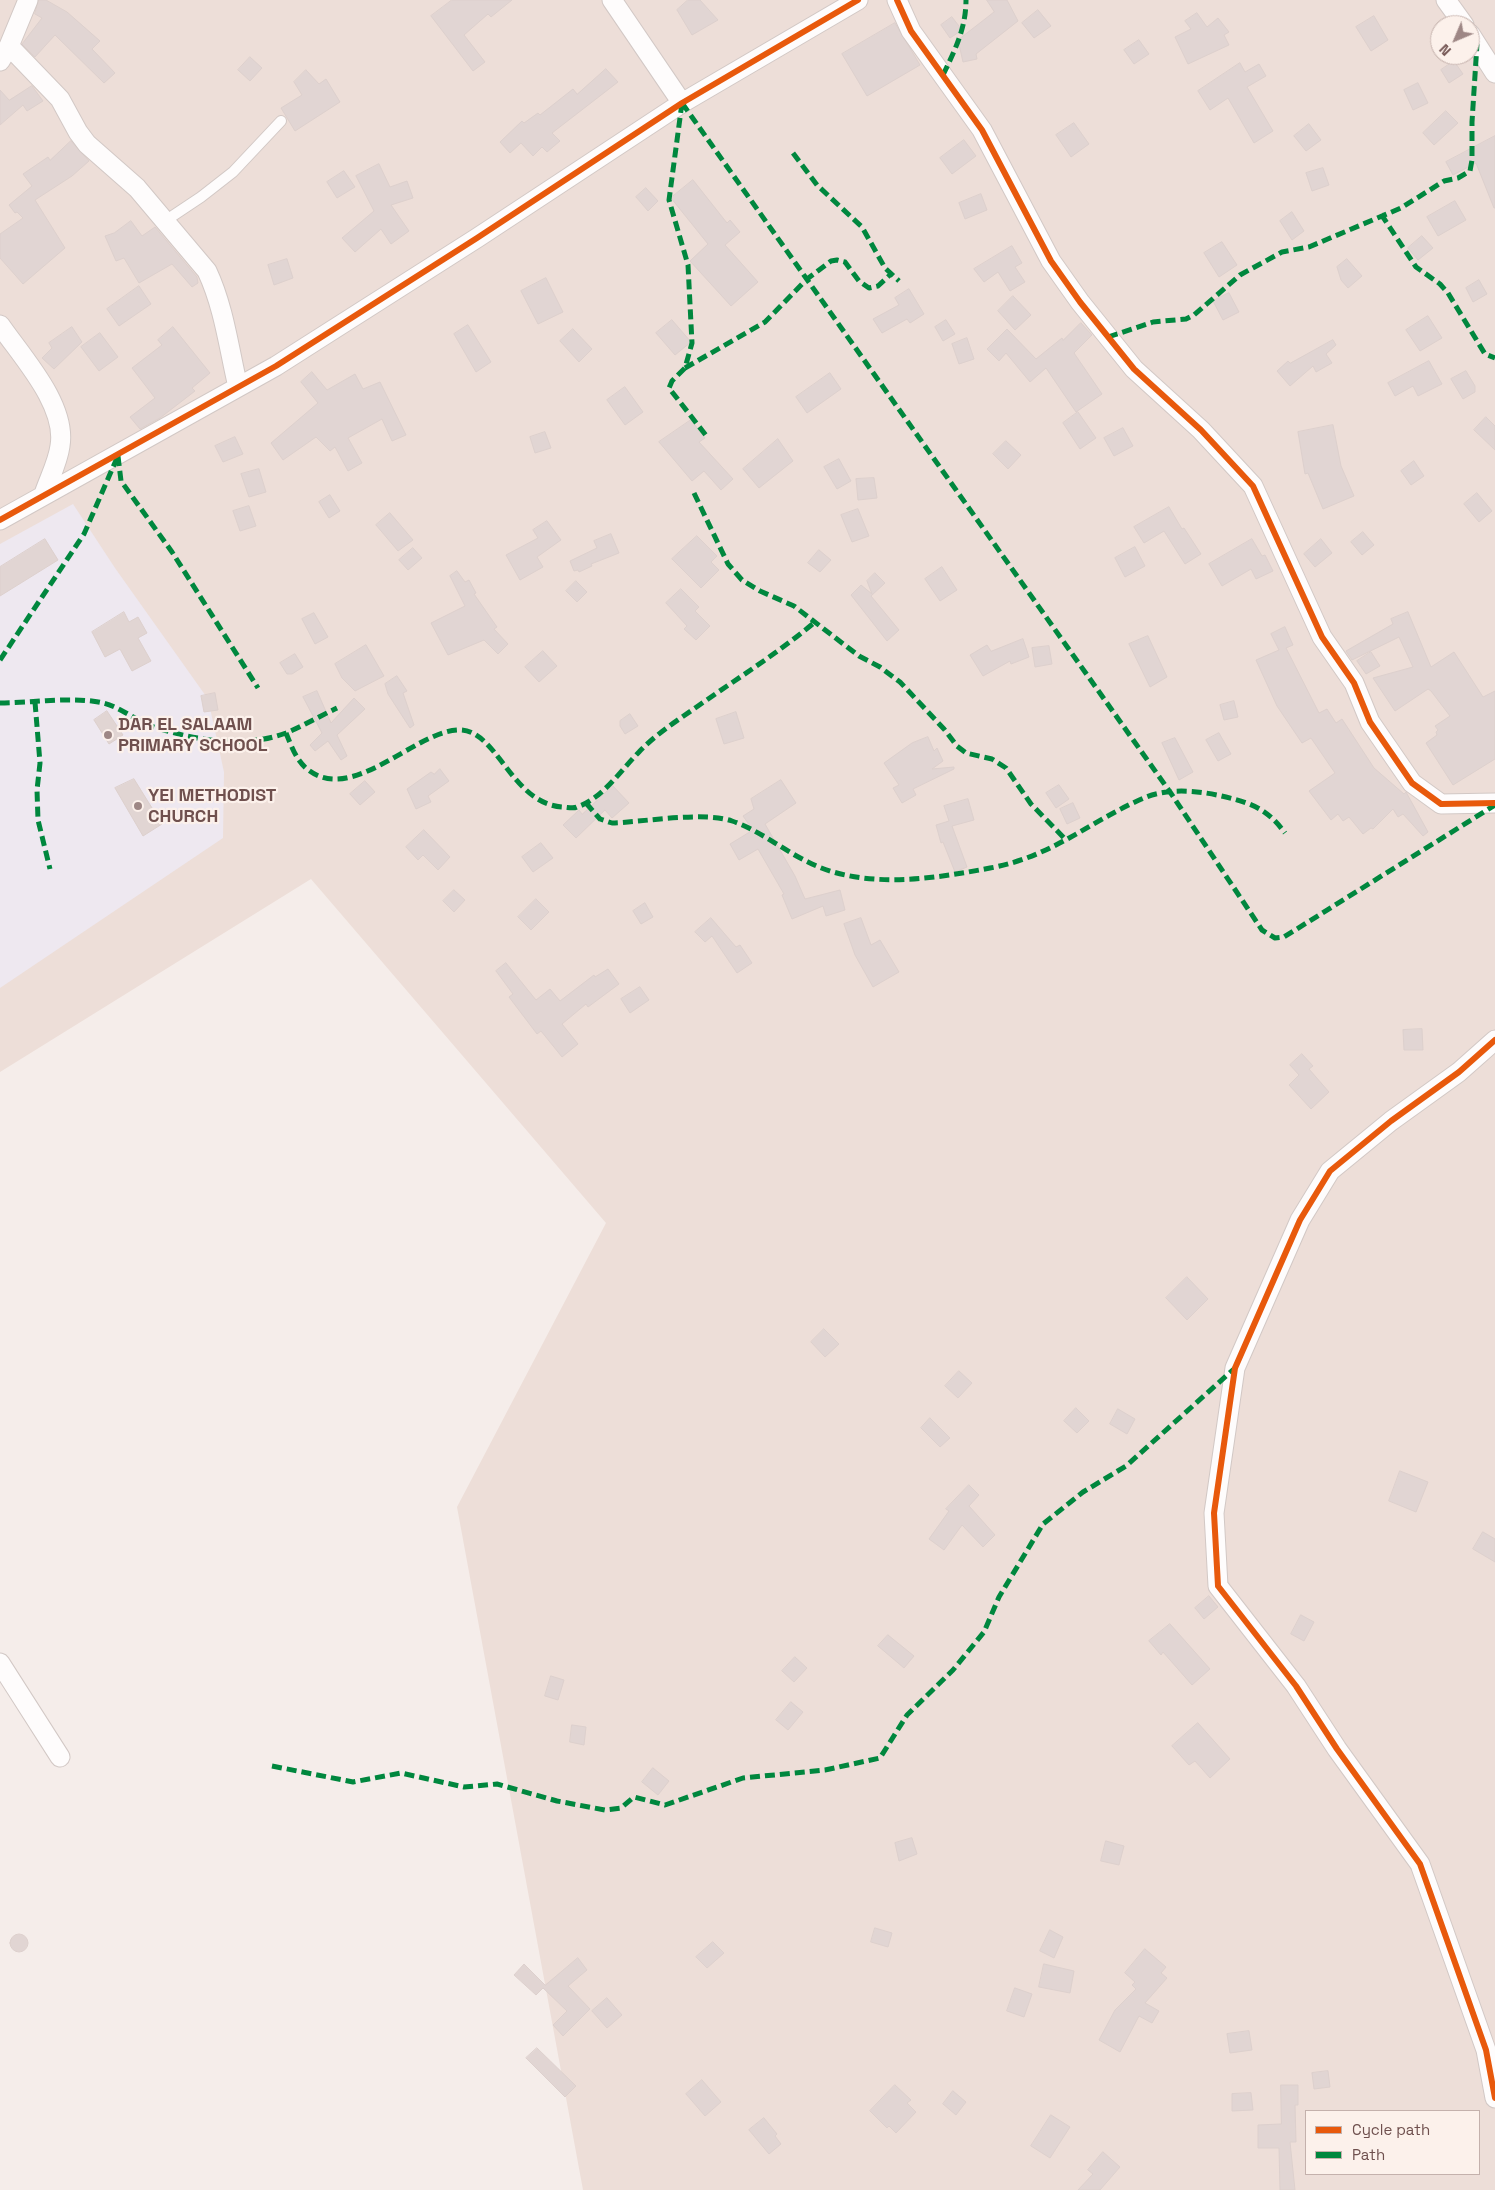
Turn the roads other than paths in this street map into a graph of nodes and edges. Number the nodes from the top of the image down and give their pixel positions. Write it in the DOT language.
graph roads {
  1 [pos="28,0"];
  2 [pos="612,0"];
  3 [pos="858,0"];
  4 [pos="897,0"];
  5 [pos="1446,0"];
  6 [pos="1457,15"];
  7 [pos="1480,50"];
  8 [pos="4,53"];
  9 [pos="1495,73"];
  10 [pos="682,103"];
  11 [pos="281,121"];
  12 [pos="165,221"];
  13 [pos="0,325"];
  14 [pos="238,387"];
  15 [pos="44,494"];
  16 [pos="0,520"];
  17 [pos="1495,804"];
  18 [pos="1495,1040"];
  19 [pos="0,1663"];
  20 [pos="60,1757"];
  21 [pos="1495,2098"];
  1 -- 8 [label="street"];
  2 -- 10 [label="street"];
  3 -- 10 [label="street"];
  4 -- 17 [label="street"];
  5 -- 6 [label="street"];
  7 -- 9 [label="street"];
  8 -- 12 [label="street"];
  10 -- 14 [label="street"];
  11 -- 12 [label="lane"];
  12 -- 14 [label="street"];
  13 -- 15 [label="street"];
  14 -- 15 [label="street"];
  15 -- 16 [label="street"];
  18 -- 21 [label="street"];
  19 -- 20 [label="street"];
}
